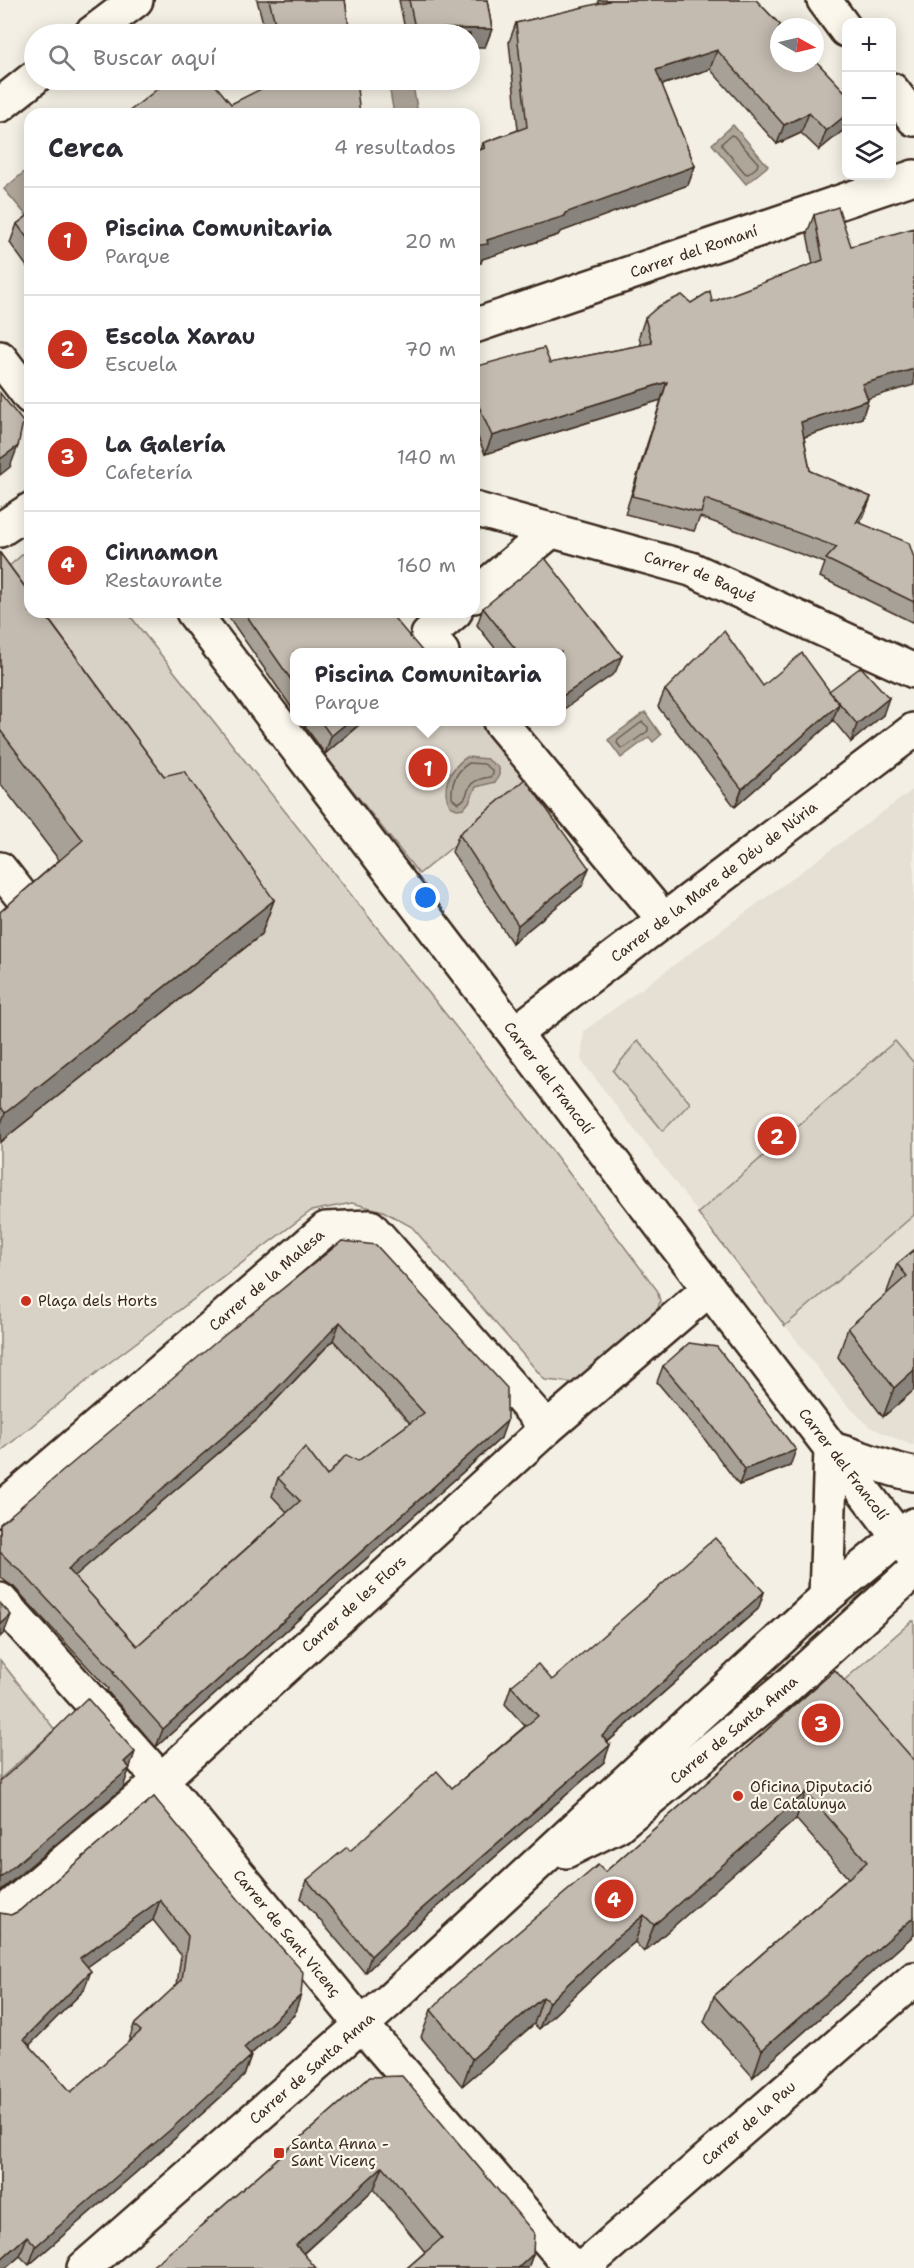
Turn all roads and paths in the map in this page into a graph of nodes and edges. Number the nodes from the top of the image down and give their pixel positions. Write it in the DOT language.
graph roads {
  1 [pos="136,0"];
  2 [pos="824,0"];
  3 [pos="104,24"];
  4 [pos="842,25"];
  5 [pos="24,86"];
  6 [pos="896,96"];
  7 [pos="0,105"];
  8 [pos="914,119"];
  9 [pos="914,177"];
  10 [pos="480,324"];
  11 [pos="0,358"];
  12 [pos="24,389"];
  13 [pos="480,511"];
  14 [pos="24,514"];
  15 [pos="0,530"];
  16 [pos="552,530"];
  17 [pos="480,591"];
  18 [pos="199,618"];
  19 [pos="448,618"];
  20 [pos="439,648"];
  21 [pos="914,670"];
  22 [pos="503,726"];
  23 [pos="914,730"];
  24 [pos="651,904"];
  25 [pos="515,1033"];
  26 [pos="709,1289"];
  27 [pos="547,1428"];
  28 [pos="841,1451"];
  29 [pos="914,1474"];
  30 [pos="0,1510"];
  31 [pos="901,1544"];
  32 [pos="826,1597"];
  33 [pos="0,1600"];
  34 [pos="161,1780"];
  35 [pos="537,1865"];
  36 [pos="0,1916"];
  37 [pos="914,1979"];
  38 [pos="362,2025"];
  39 [pos="84,2268"];
  40 [pos="572,2268"];
  41 [pos="583,2268"];
  1 -- 3 [label="street"];
  2 -- 4 [label="street"];
  5 -- 7 [label="street"];
  6 -- 8 [label="street"];
  9 -- 10 [label="street, Carrer del Romaní"];
  11 -- 12 [label="street"];
  13 -- 16 [label="street, Carrer de Baqué"];
  14 -- 15 [label="street"];
  16 -- 17 [label="street"];
  16 -- 21 [label="street, Carrer de Baqué"];
  18 -- 25 [label="street, Carrer del Francolí"];
  19 -- 20 [label="street"];
  22 -- 24 [label="street"];
  23 -- 25 [label="street, Carrer de la Mare de Déu de Núria"];
  25 -- 26 [label="street, Carrer del Francolí"];
  26 -- 27 [label="street, Carrer de les Flors"];
  26 -- 28 [label="street, Carrer del Francolí"];
  27 -- 30 [label="street, Carrer de la Malesa"];
  27 -- 34 [label="street, Carrer de les Flors"];
  28 -- 29 [label="street, Carrer del Francolí"];
  28 -- 31 [label="street, Carrer del Francolí"];
  28 -- 32 [label="street"];
  31 -- 32 [label="street, Carrer de Santa Anna"];
  31 -- 35 [label="street, Carrer de Santa Anna"];
  32 -- 35 [label="street, Carrer de Santa Anna"];
  33 -- 34 [label="street, Carrer de Sant Vicenç"];
  34 -- 36 [label="street, Carrer de les Flors"];
  34 -- 38 [label="street, Carrer de Sant Vicenç"];
  35 -- 38 [label="street, Carrer de Santa Anna"];
  37 -- 41 [label="street, Carrer de la Pau"];
  38 -- 39 [label="street, Carrer de Santa Anna"];
  38 -- 40 [label="street, Carrer de Sant Vicenç"];
}
